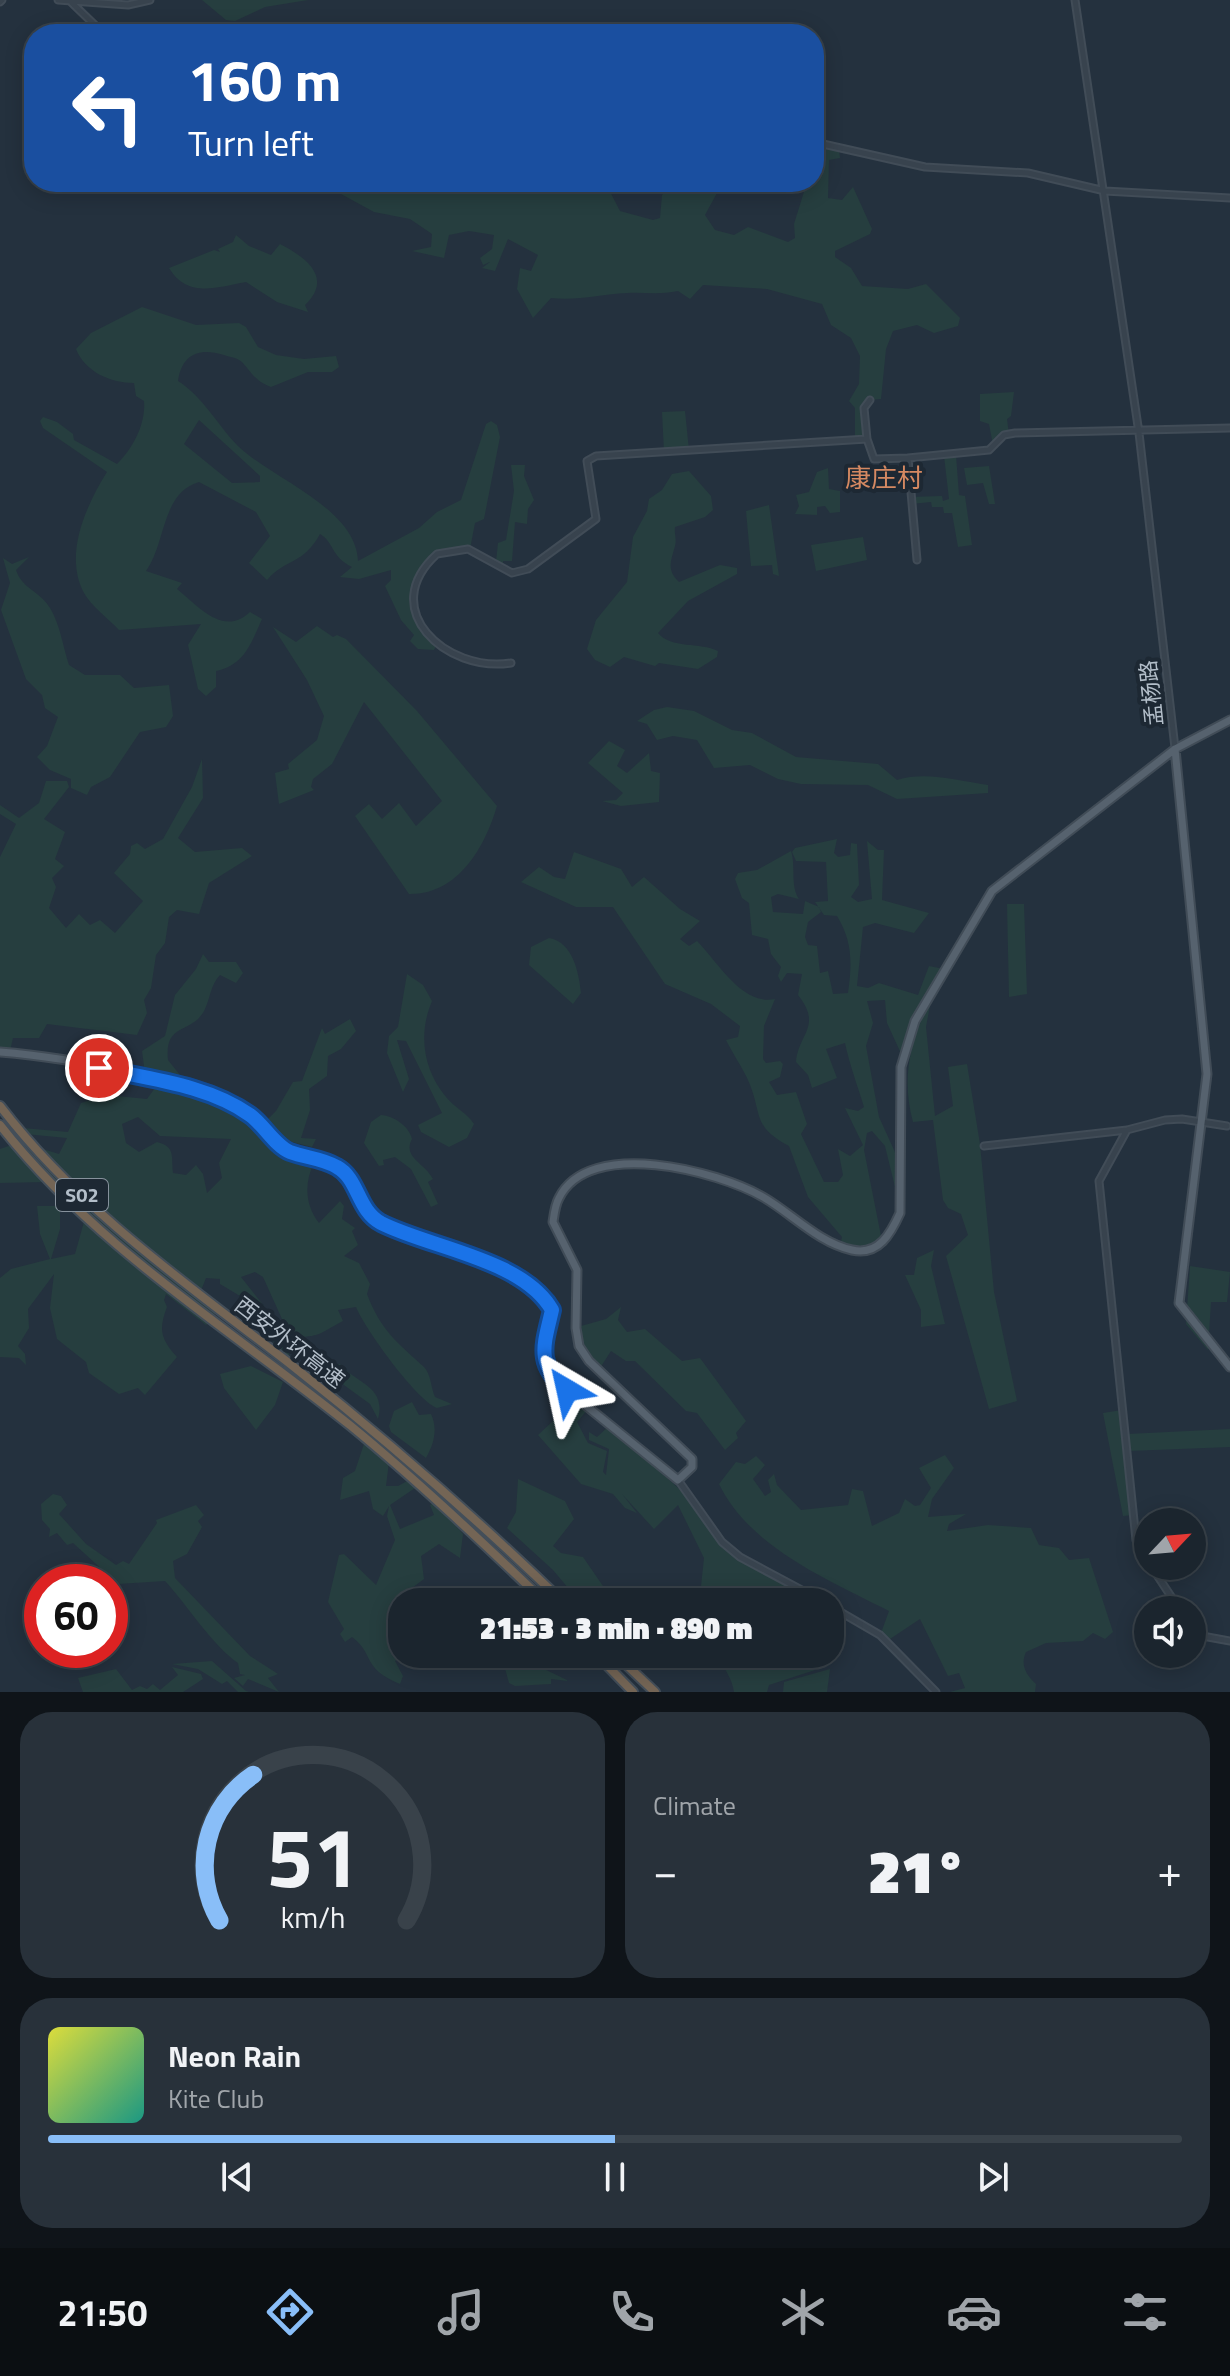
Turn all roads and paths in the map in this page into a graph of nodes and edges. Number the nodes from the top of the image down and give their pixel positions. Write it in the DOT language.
graph roads {
  1 [pos="58,0"];
  2 [pos="150,0"];
  3 [pos="1075,0"];
  4 [pos="70,1"];
  5 [pos="94,24"];
  6 [pos="824,144"];
  7 [pos="1105,191"];
  8 [pos="1230,198"];
  9 [pos="870,400"];
  10 [pos="1230,428"];
  11 [pos="1139,433"];
  12 [pos="867,439"];
  13 [pos="908,458"];
  14 [pos="917,560"];
  15 [pos="511,663"];
  16 [pos="1230,720"];
  17 [pos="1175,749"];
  18 [pos="0,1052"];
  19 [pos="0,1106"];
  20 [pos="1201,1122"];
  21 [pos="0,1125"];
  22 [pos="1227,1126"];
  23 [pos="1127,1130"];
  24 [pos="984,1146"];
  25 [pos="1230,1367"];
  26 [pos="678,1480"];
  27 [pos="1134,1521"];
  28 [pos="530,1588"];
  29 [pos="549,1588"];
  30 [pos="798,1588"];
  31 [pos="844,1614"];
  32 [pos="1206,1635"];
  33 [pos="1230,1641"];
  34 [pos="610,1668"];
  35 [pos="629,1668"];
  36 [pos="633,1692"];
  37 [pos="655,1692"];
  38 [pos="936,1692"];
  1 -- 4 [label="street"];
  2 -- 4 [label="street"];
  3 -- 7 [label="street, 孟杨路"];
  4 -- 5 [label="street"];
  6 -- 7 [label="street"];
  7 -- 8 [label="street"];
  7 -- 11 [label="street, 孟杨路"];
  9 -- 12 [label="street"];
  10 -- 11 [label="street"];
  11 -- 13 [label="street"];
  11 -- 17 [label="street, 孟杨路"];
  12 -- 13 [label="street"];
  12 -- 15 [label="street"];
  13 -- 14 [label="street"];
  16 -- 17 [label="main road"];
  17 -- 20 [label="main road, 孟杨路"];
  17 -- 26 [label="main road"];
  18 -- 26 [label="main road"];
  19 -- 29 [label="highway, 西安外环高速 / S02"];
  20 -- 22 [label="street"];
  20 -- 23 [label="street"];
  20 -- 25 [label="main road, 孟杨路"];
  21 -- 28 [label="highway, 西安外环高速 / S02"];
  23 -- 24 [label="street"];
  23 -- 27 [label="street"];
  26 -- 30 [label="street"];
  31 -- 38 [label="street"];
  32 -- 33 [label="street"];
  34 -- 36 [label="highway"];
  35 -- 37 [label="highway"];
}
